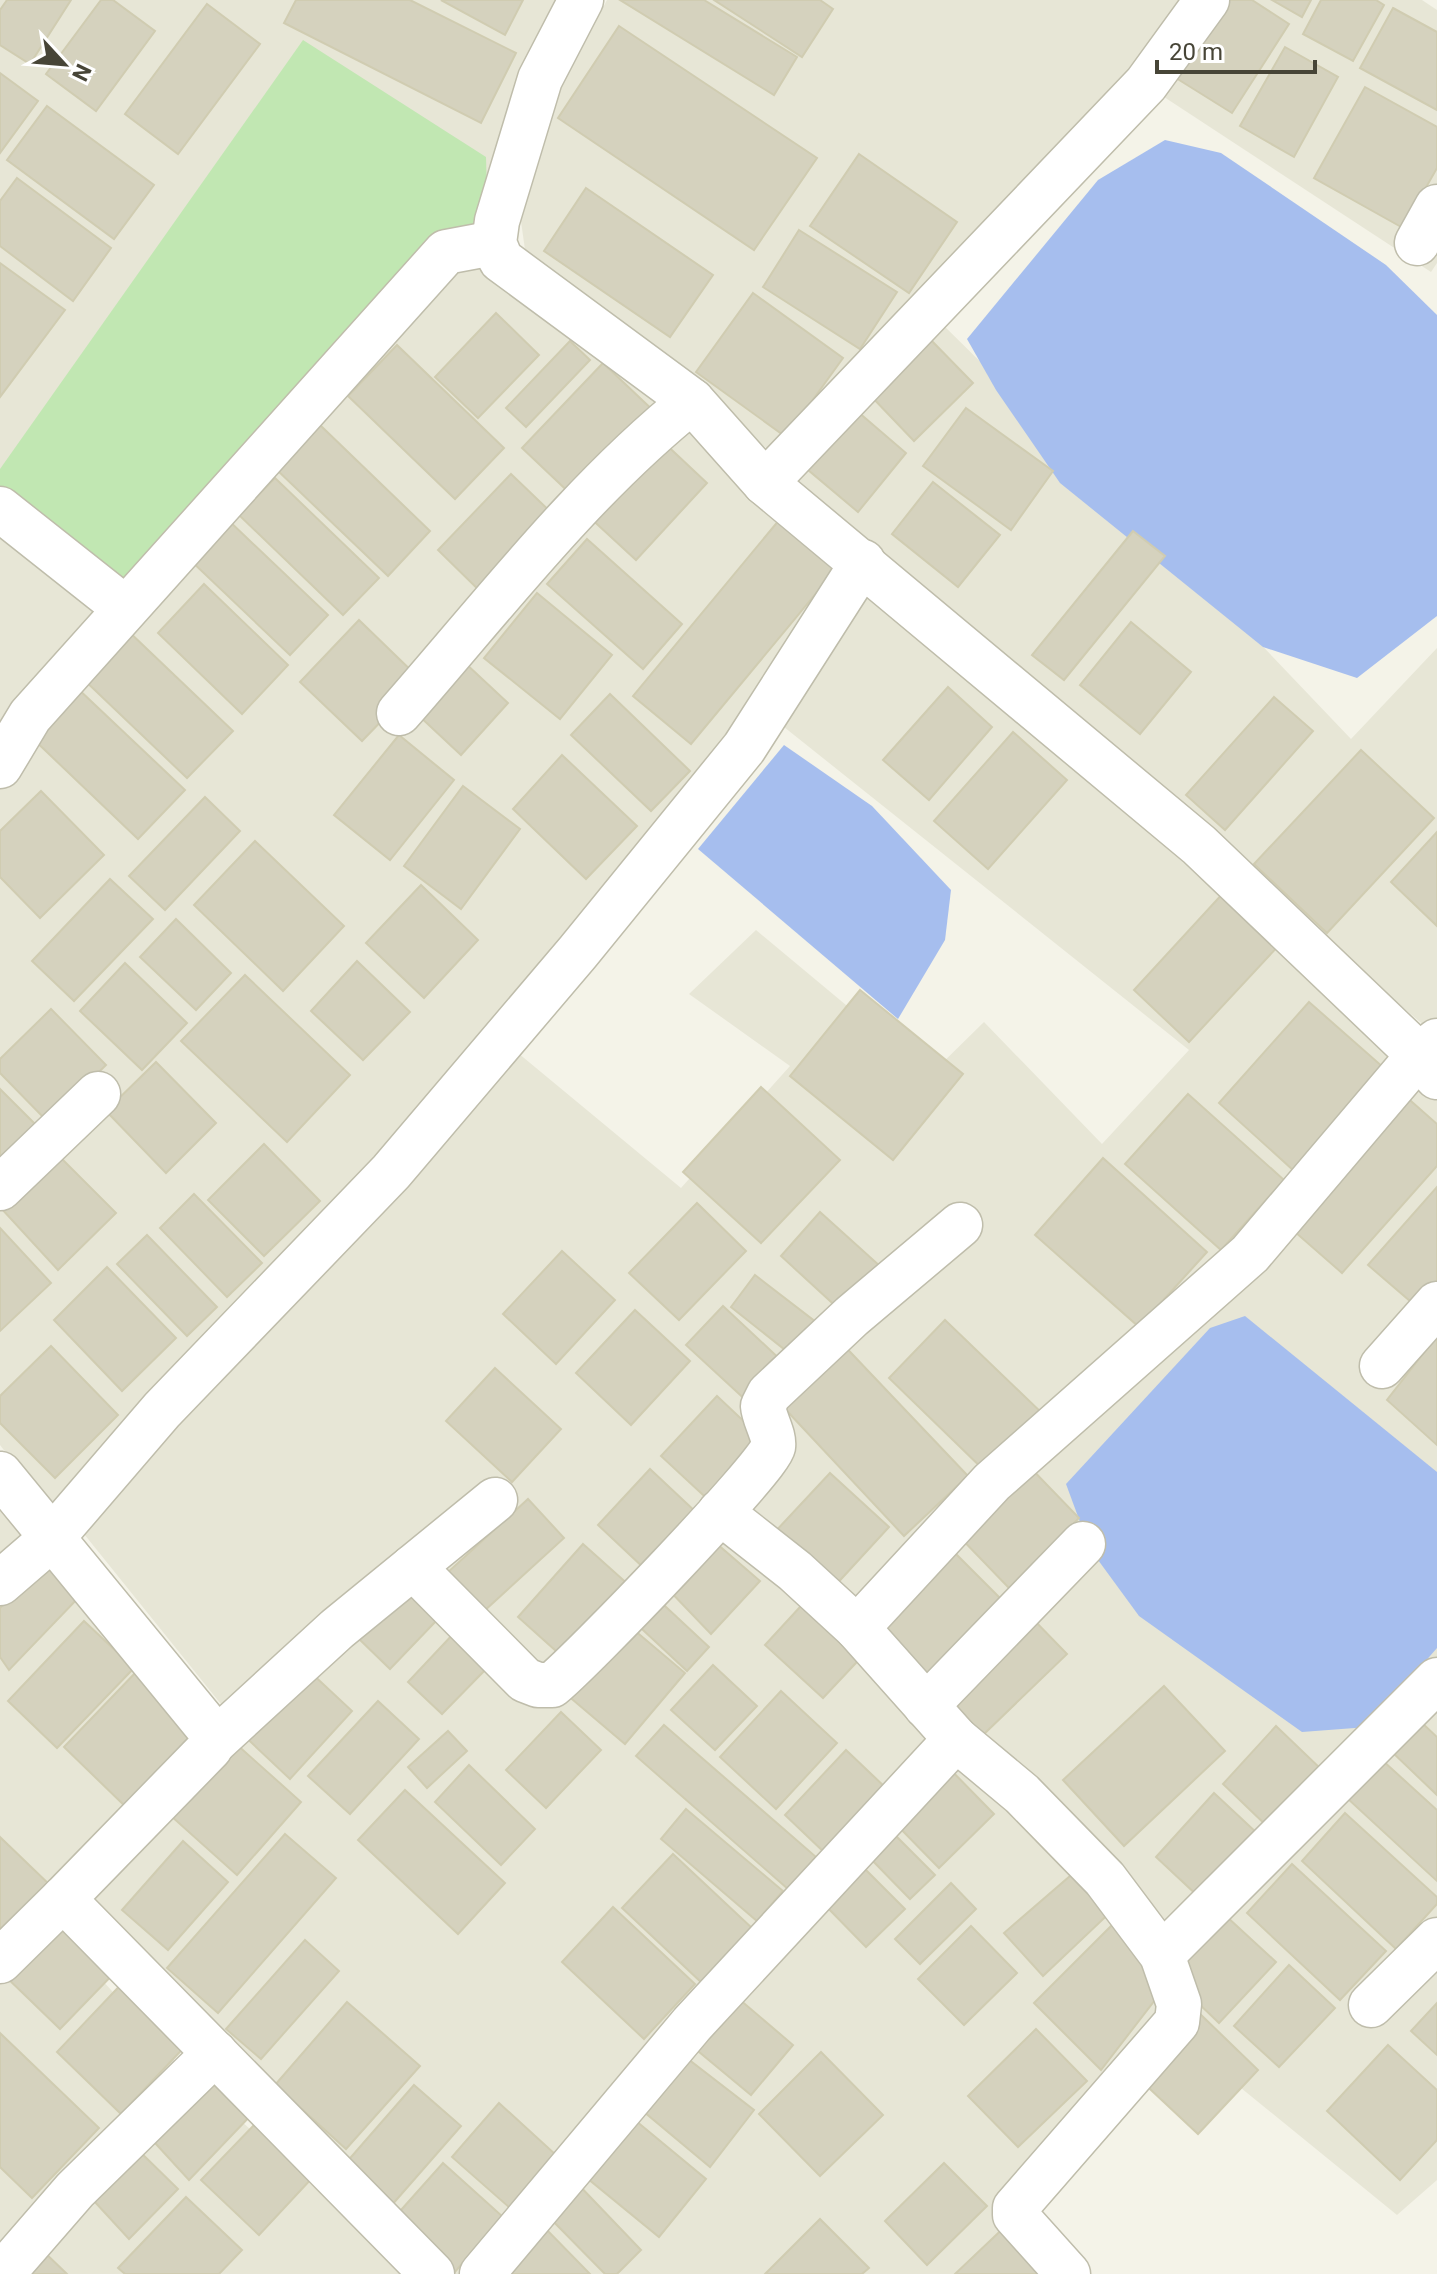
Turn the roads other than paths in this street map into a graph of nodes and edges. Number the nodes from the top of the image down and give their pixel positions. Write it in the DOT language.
graph roads {
  1 [pos="581,0"];
  2 [pos="1207,0"];
  3 [pos="494,243"];
  4 [pos="692,401"];
  5 [pos="765,483"];
  6 [pos="0,509"];
  7 [pos="863,562"];
  8 [pos="125,608"];
  9 [pos="399,713"];
  10 [pos="0,766"];
  11 [pos="1431,1058"];
  12 [pos="98,1094"];
  13 [pos="0,1188"];
  14 [pos="960,1225"];
  15 [pos="1437,1304"];
  16 [pos="1382,1366"];
  17 [pos="0,1474"];
  18 [pos="495,1500"];
  19 [pos="720,1512"];
  20 [pos="51,1539"];
  21 [pos="1083,1544"];
  22 [pos="413,1567"];
  23 [pos="0,1583"];
  24 [pos="857,1628"];
  25 [pos="1437,1680"];
  26 [pos="926,1706"];
  27 [pos="956,1739"];
  28 [pos="215,1741"];
  29 [pos="63,1899"];
  30 [pos="1437,1940"];
  31 [pos="1162,1955"];
  32 [pos="0,1961"];
  33 [pos="1371,2005"];
  34 [pos="215,2053"];
  35 [pos="2,2274"];
  36 [pos="432,2274"];
  37 [pos="482,2274"];
  38 [pos="1068,2274"];
  1 -- 3 [label="street"];
  2 -- 5 [label="street"];
  3 -- 4 [label="street"];
  3 -- 8 [label="street"];
  4 -- 5 [label="street"];
  4 -- 9 [label="street"];
  5 -- 7 [label="street"];
  6 -- 8 [label="street"];
  7 -- 11 [label="street"];
  7 -- 20 [label="street"];
  8 -- 10 [label="street"];
  11 -- 24 [label="street"];
  12 -- 13 [label="street"];
  14 -- 19 [label="street"];
  15 -- 16 [label="street"];
  17 -- 20 [label="street"];
  18 -- 22 [label="street"];
  19 -- 22 [label="street"];
  19 -- 24 [label="street"];
  20 -- 23 [label="street"];
  20 -- 28 [label="street"];
  21 -- 26 [label="street"];
  22 -- 28 [label="street"];
  24 -- 26 [label="street"];
  25 -- 31 [label="street"];
  26 -- 27 [label="street"];
  27 -- 31 [label="street"];
  27 -- 37 [label="street"];
  28 -- 29 [label="street"];
  29 -- 32 [label="street"];
  29 -- 34 [label="street"];
  30 -- 33 [label="street"];
  31 -- 38 [label="street"];
  34 -- 35 [label="street"];
  34 -- 36 [label="street"];
}
